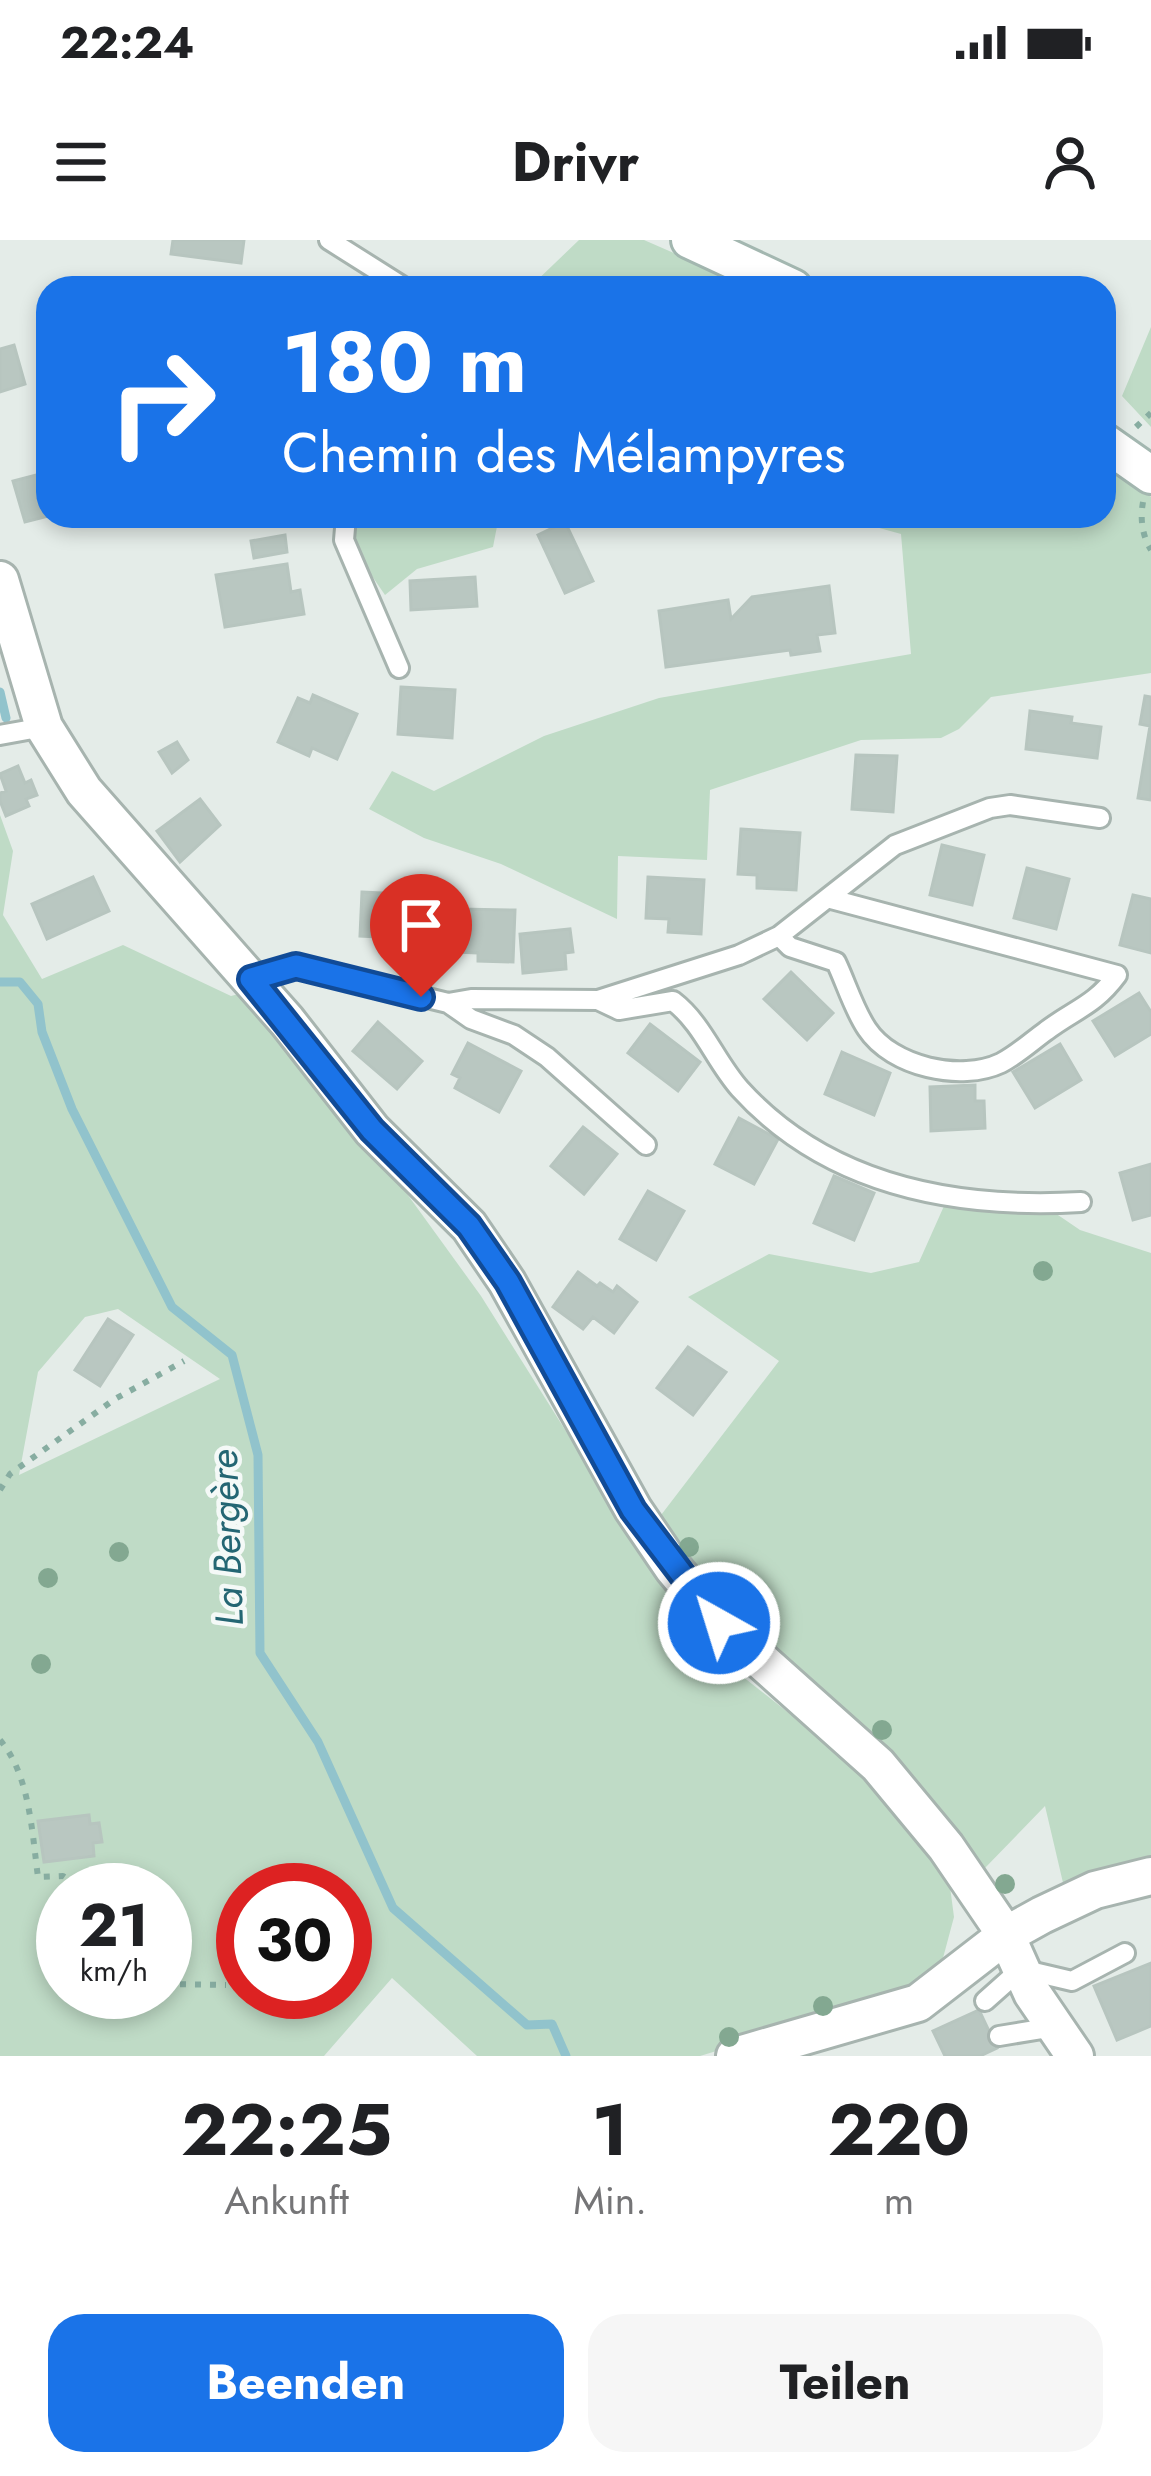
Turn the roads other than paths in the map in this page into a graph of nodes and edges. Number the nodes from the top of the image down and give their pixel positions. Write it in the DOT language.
graph roads {
  1 [pos="329,240"];
  2 [pos="691,240"];
  3 [pos="386,276"];
  4 [pos="755,276"];
  5 [pos="1116,450"];
  6 [pos="1150,474"];
  7 [pos="345,528"];
  8 [pos="0,580"];
  9 [pos="399,668"];
  10 [pos="44,728"];
  11 [pos="0,735"];
  12 [pos="1100,818"];
  13 [pos="831,899"];
  14 [pos="779,936"];
  15 [pos="251,979"];
  16 [pos="598,1000"];
  17 [pos="448,1003"];
  18 [pos="646,1145"];
  19 [pos="1081,1202"];
  20 [pos="1151,1876"];
  21 [pos="1006,1935"];
  22 [pos="1125,1953"];
  23 [pos="1022,1969"];
  24 [pos="985,2001"];
  25 [pos="999,2036"];
  26 [pos="1065,2042"];
  27 [pos="778,2050"];
  28 [pos="735,2056"];
  1 -- 3 [label="lane"];
  2 -- 4 [label="street"];
  5 -- 6 [label="street"];
  7 -- 9 [label="lane"];
  8 -- 10 [label="street"];
  10 -- 11 [label="lane"];
  10 -- 15 [label="street"];
  12 -- 13 [label="lane"];
  13 -- 14 [label="lane"];
  13 -- 14 [label="lane"];
  14 -- 16 [label="lane"];
  15 -- 17 [label="lane"];
  15 -- 21 [label="street"];
  16 -- 17 [label="lane"];
  16 -- 19 [label="lane"];
  17 -- 18 [label="lane"];
  20 -- 21 [label="street"];
  21 -- 23 [label="street"];
  21 -- 27 [label="street"];
  22 -- 23 [label="lane"];
  23 -- 24 [label="lane"];
  23 -- 26 [label="street"];
  25 -- 26 [label="lane"];
  27 -- 28 [label="street"];
}
